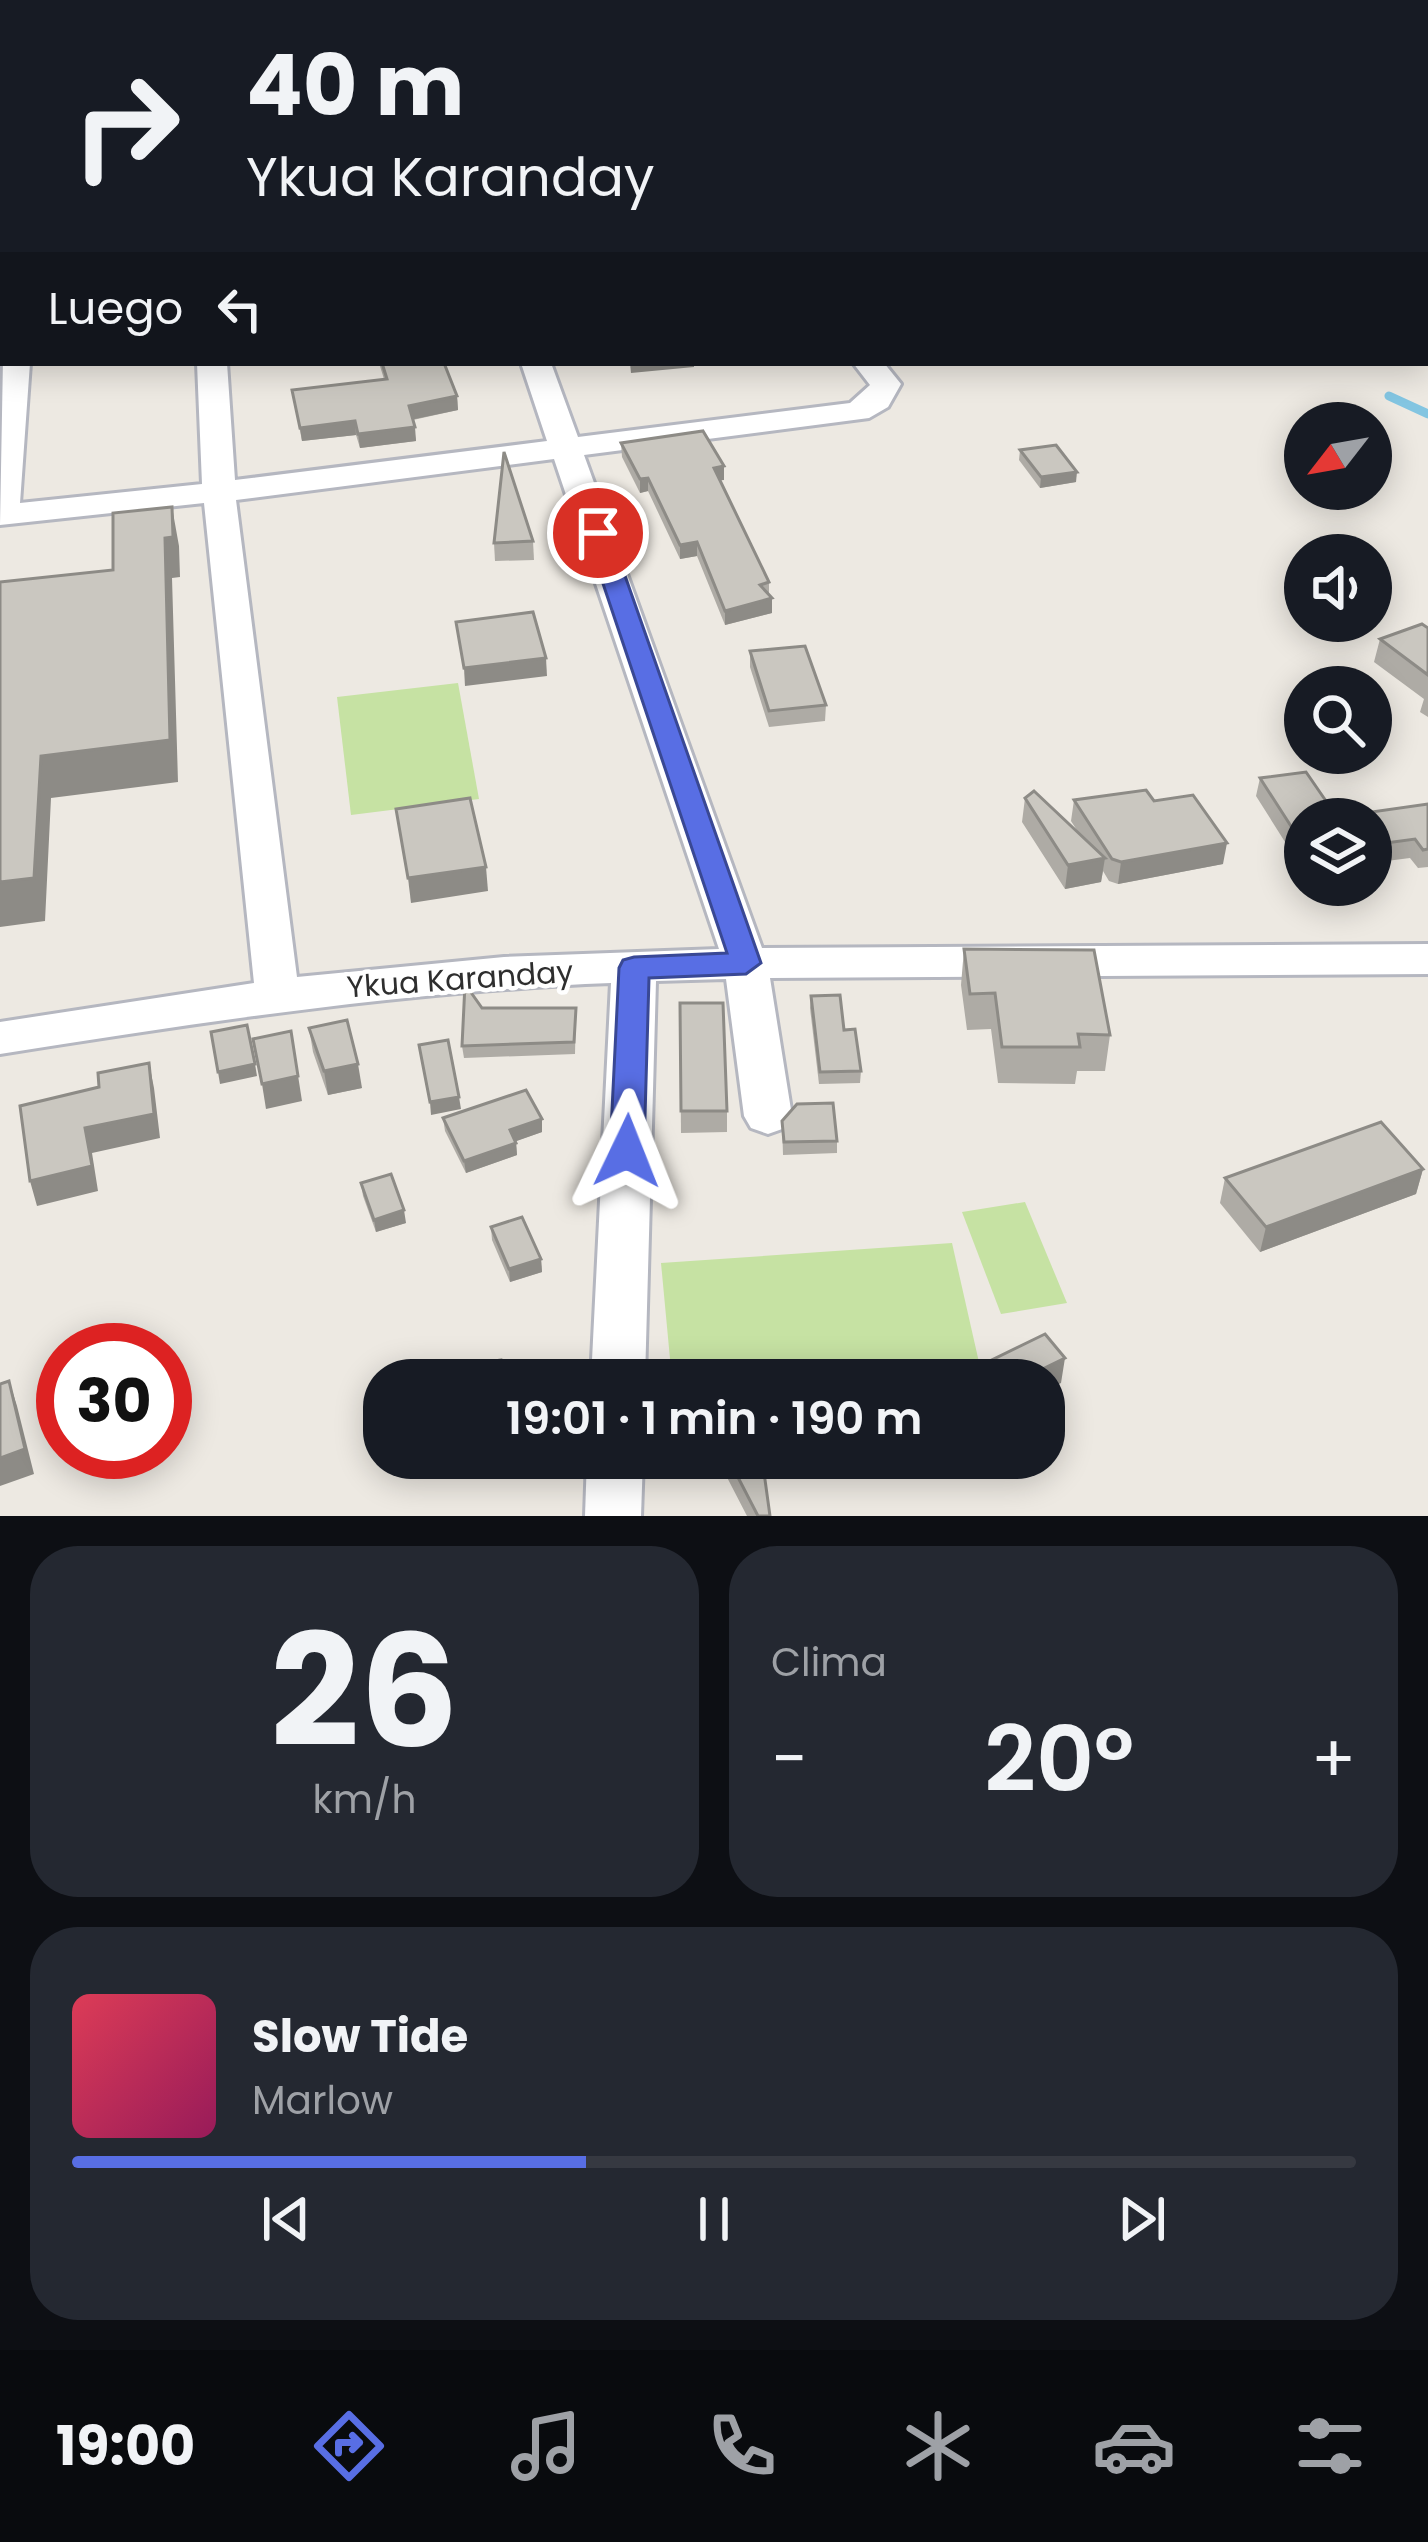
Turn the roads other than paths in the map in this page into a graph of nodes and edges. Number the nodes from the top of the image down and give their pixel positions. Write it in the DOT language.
graph roads {
  1 [pos="16,366"];
  2 [pos="212,366"];
  3 [pos="537,366"];
  4 [pos="871,366"];
  5 [pos="568,447"];
  6 [pos="219,492"];
  7 [pos="2,514"];
  8 [pos="1428,959"];
  9 [pos="746,963"];
  10 [pos="634,968"];
  11 [pos="277,995"];
  12 [pos="0,1038"];
  13 [pos="768,1116"];
  14 [pos="619,1359"];
  15 [pos="614,1479"];
  16 [pos="613,1516"];
  1 -- 7 [label="street"];
  2 -- 6 [label="street"];
  3 -- 5 [label="street"];
  4 -- 5 [label="street"];
  5 -- 6 [label="street"];
  5 -- 9 [label="street"];
  6 -- 7 [label="street"];
  6 -- 11 [label="street"];
  8 -- 9 [label="street, Ykua Karanday"];
  9 -- 10 [label="street, Ykua Karanday"];
  9 -- 13 [label="street"];
  10 -- 11 [label="street, Ykua Karanday"];
  10 -- 14 [label="street"];
  11 -- 12 [label="street, Ykua Karanday"];
  15 -- 16 [label="street"];
}
